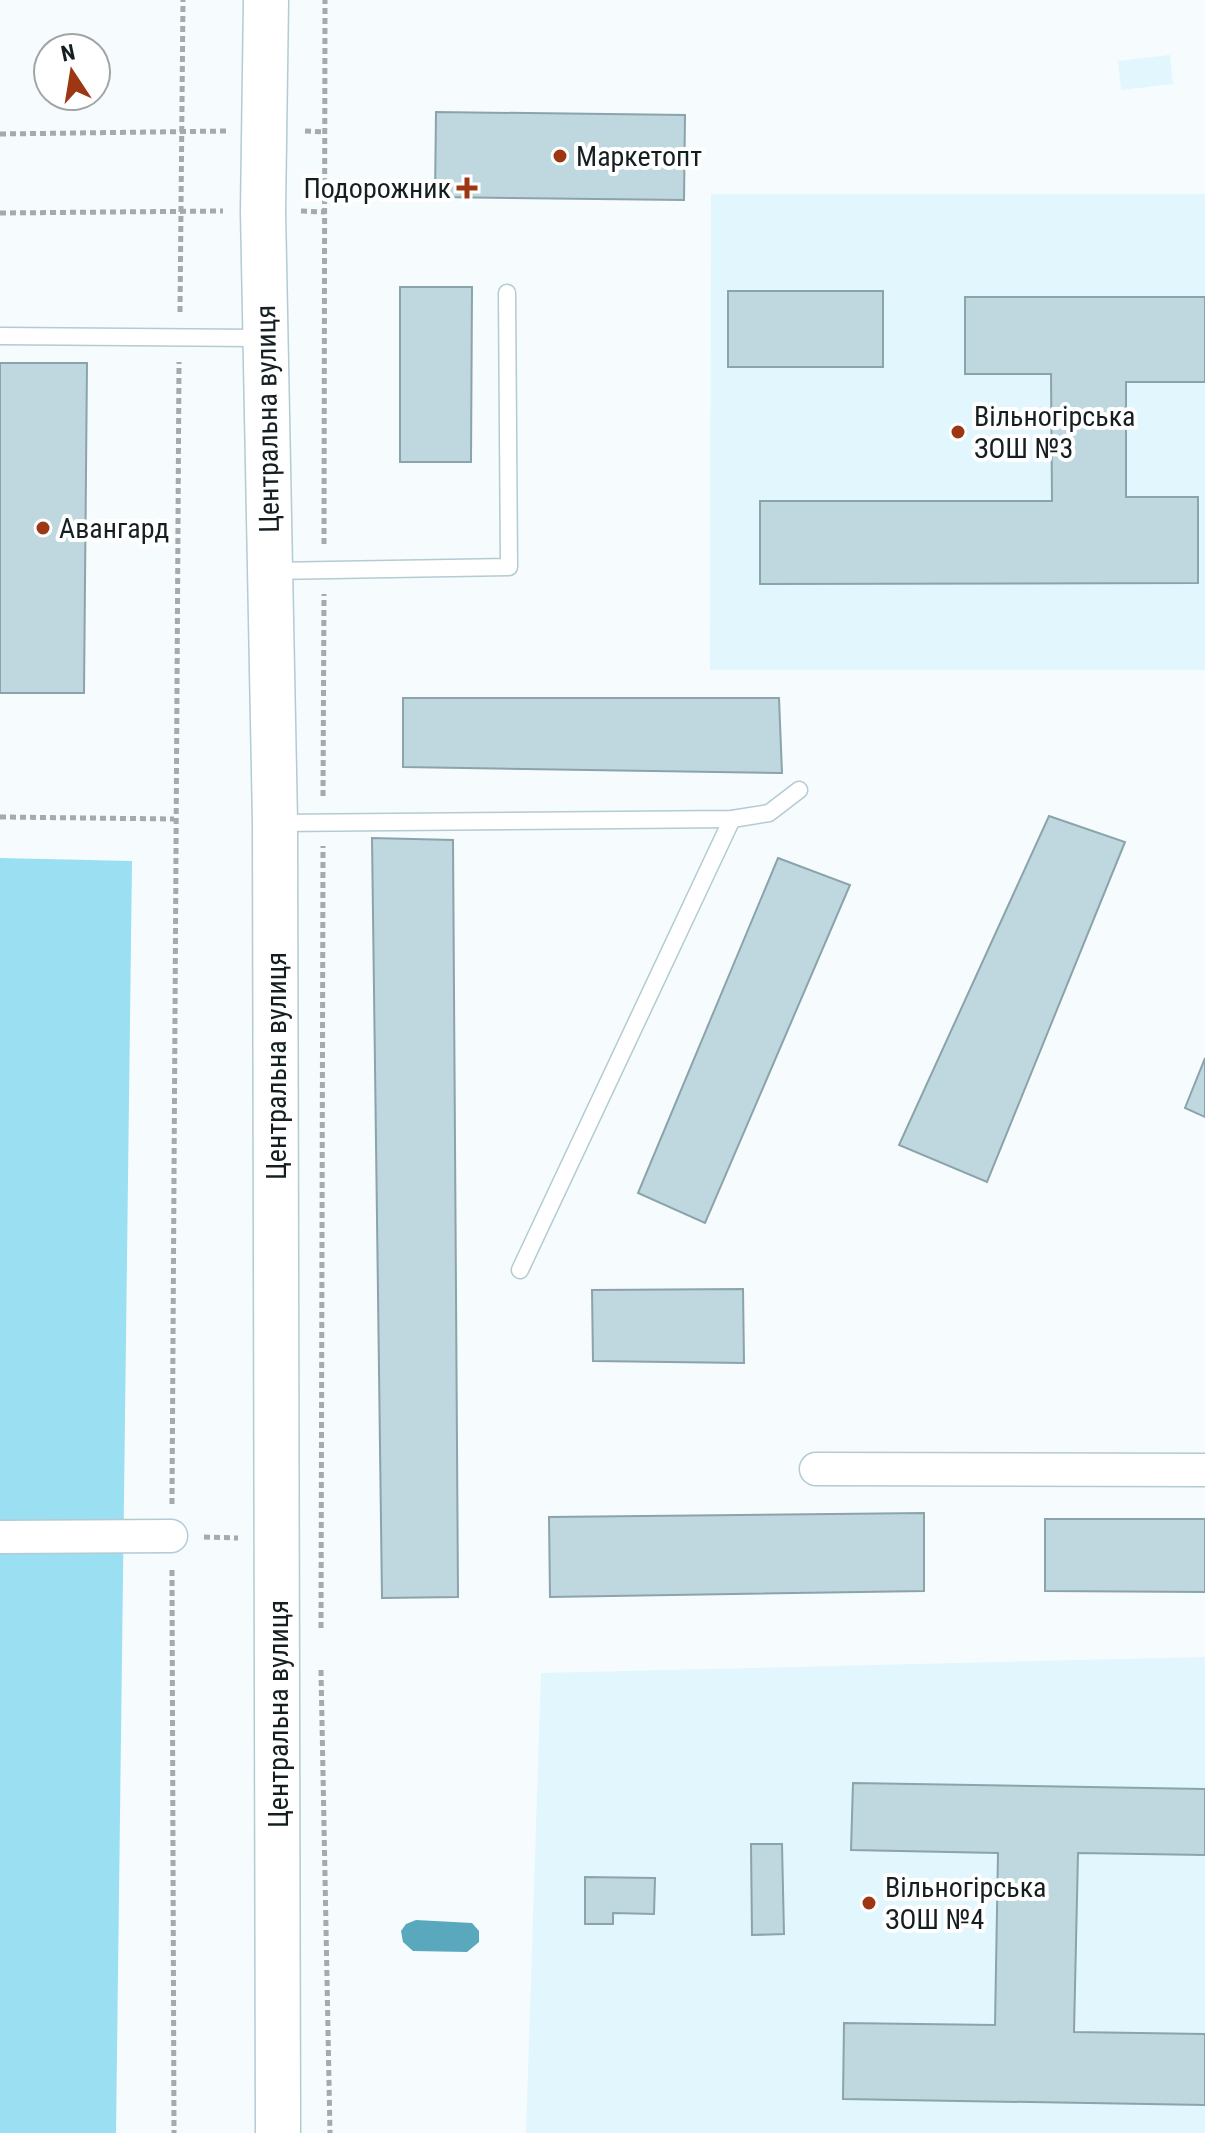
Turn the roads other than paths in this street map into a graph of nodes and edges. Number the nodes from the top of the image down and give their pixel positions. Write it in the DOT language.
graph roads {
  1 [pos="266,0"];
  2 [pos="507,293"];
  3 [pos="0,336"];
  4 [pos="266,338"];
  5 [pos="270,571"];
  6 [pos="799,790"];
  7 [pos="732,819"];
  8 [pos="275,823"];
  9 [pos="520,1270"];
  10 [pos="816,1469"];
  11 [pos="1205,1470"];
  12 [pos="171,1536"];
  13 [pos="0,1537"];
  14 [pos="278,2133"];
  1 -- 4 [label="main road, Центральна вулиця"];
  2 -- 5 [label="lane"];
  3 -- 4 [label="lane"];
  4 -- 5 [label="main road, Центральна вулиця"];
  5 -- 8 [label="main road, Центральна вулиця"];
  6 -- 7 [label="lane"];
  7 -- 8 [label="lane"];
  7 -- 9 [label="lane"];
  8 -- 14 [label="main road, Центральна вулиця"];
  10 -- 11 [label="street"];
  12 -- 13 [label="street"];
}
